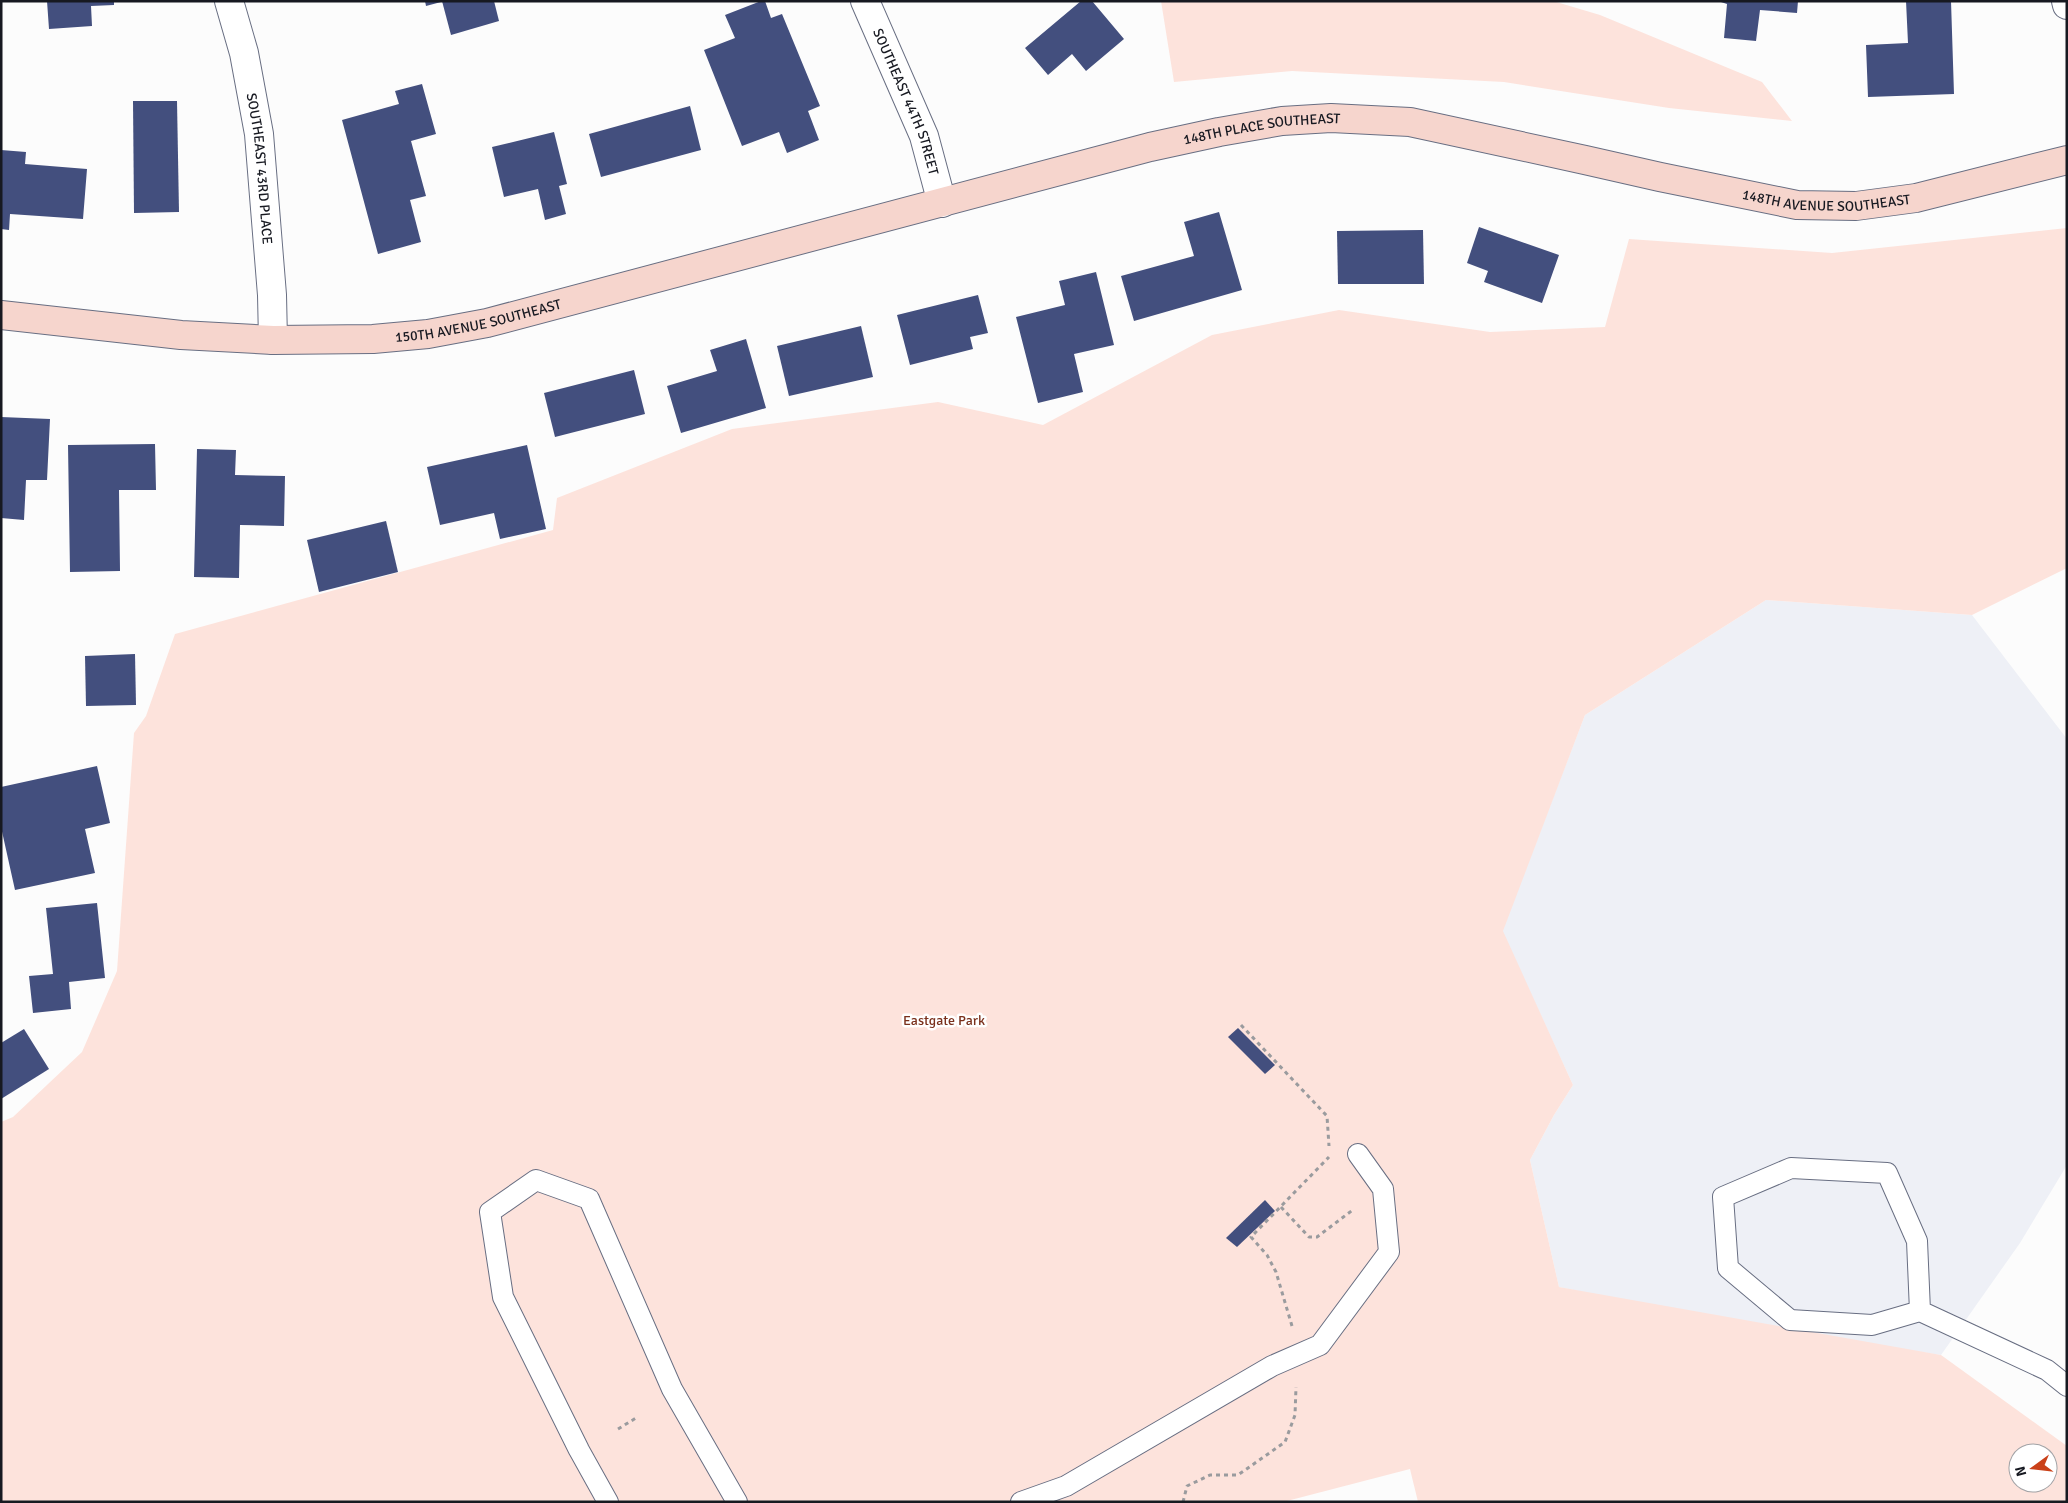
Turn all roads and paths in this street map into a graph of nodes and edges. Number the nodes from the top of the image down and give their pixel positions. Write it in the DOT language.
graph roads {
  1 [pos="228,1"];
  2 [pos="865,1"];
  3 [pos="2066,1"];
  4 [pos="2067,5"];
  5 [pos="1585,160"];
  6 [pos="2067,160"];
  7 [pos="942,203"];
  8 [pos="1,315"];
  9 [pos="273,340"];
  10 [pos="1242,1025"];
  11 [pos="1358,1154"];
  12 [pos="1281,1207"];
  13 [pos="1354,1209"];
  14 [pos="1920,1311"];
  15 [pos="1293,1327"];
  16 [pos="1296,1386"];
  17 [pos="2067,1386"];
  18 [pos="636,1418"];
  19 [pos="618,1429"];
  20 [pos="608,1502"];
  21 [pos="737,1502"];
  22 [pos="1021,1502"];
  23 [pos="1182,1502"];
  1 -- 9 [label="street, SOUTHEAST 43RD PLACE"];
  2 -- 7 [label="street, SOUTHEAST 44TH STREET"];
  3 -- 4 [label="street"];
  5 -- 6 [label="street, 148TH AVENUE SOUTHEAST"];
  5 -- 7 [label="street, 148TH PLACE SOUTHEAST"];
  7 -- 9 [label="street, 150TH AVENUE SOUTHEAST"];
  8 -- 9 [label="street, 150TH AVENUE SOUTHEAST"];
  10 -- 12 [label="path"];
  11 -- 22 [label="lane"];
  12 -- 13 [label="path"];
  12 -- 15 [label="path"];
  14 -- 14 [label="lane"];
  14 -- 17 [label="lane"];
  16 -- 23 [label="path"];
  18 -- 19 [label="path"];
  20 -- 21 [label="lane"];
}
